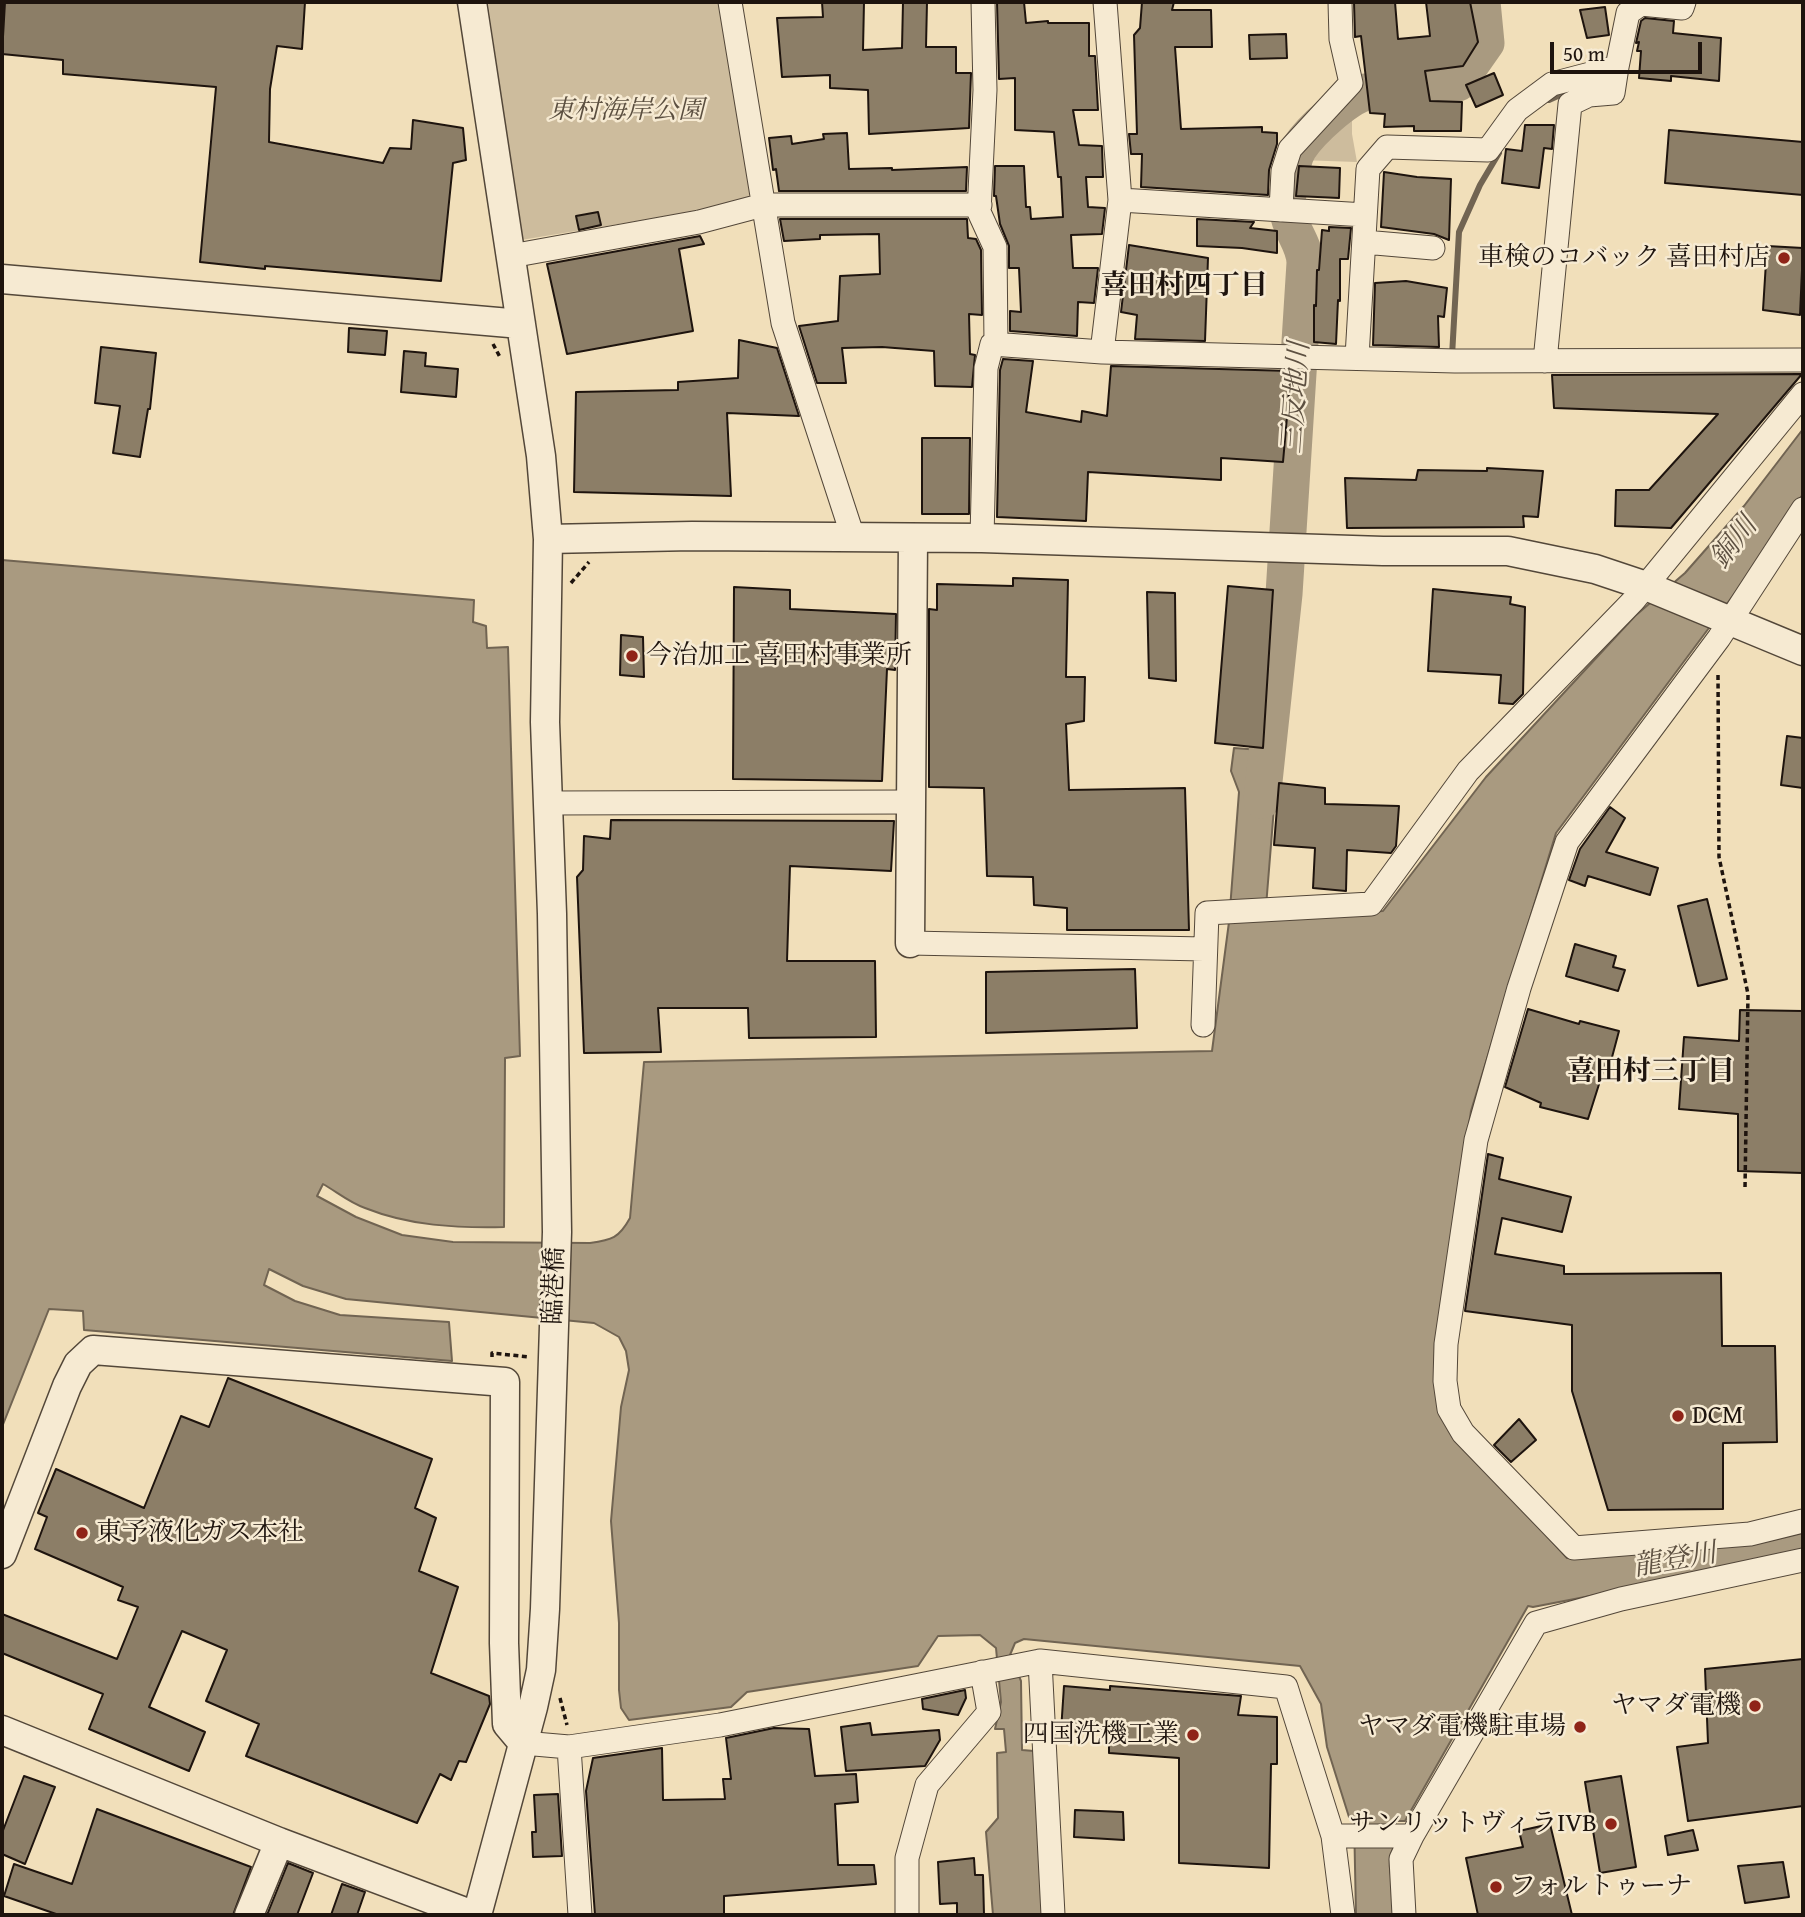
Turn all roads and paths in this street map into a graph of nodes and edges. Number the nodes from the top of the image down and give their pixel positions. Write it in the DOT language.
graph roads {
  1 [pos="472,2"];
  2 [pos="730,2"];
  3 [pos="983,2"];
  4 [pos="1105,2"];
  5 [pos="1340,2"];
  6 [pos="1684,2"];
  7 [pos="1617,67"];
  8 [pos="1120,200"];
  9 [pos="763,205"];
  10 [pos="980,205"];
  11 [pos="1281,209"];
  12 [pos="1365,215"];
  13 [pos="1364,242"];
  14 [pos="1433,248"];
  15 [pos="511,256"];
  16 [pos="2,279"];
  17 [pos="521,324"];
  18 [pos="996,344"];
  19 [pos="1102,352"];
  20 [pos="1357,357"];
  21 [pos="1803,360"];
  22 [pos="1545,361"];
  23 [pos="1803,394"];
  24 [pos="1803,509"];
  25 [pos="853,537"];
  26 [pos="913,538"];
  27 [pos="982,538"];
  28 [pos="548,539"];
  29 [pos="1658,591"];
  30 [pos="1726,620"];
  31 [pos="1803,651"];
  32 [pos="1718,664"];
  33 [pos="911,802"];
  34 [pos="548,803"];
  35 [pos="910,943"];
  36 [pos="1204,949"];
  37 [pos="1203,1025"];
  38 [pos="1745,1188"];
  39 [pos="1803,1521"];
  40 [pos="1770,1530"];
  41 [pos="2,1554"];
  42 [pos="1803,1560"];
  43 [pos="1776,1566"];
  44 [pos="1040,1661"];
  45 [pos="982,1672"];
  46 [pos="2,1730"];
  47 [pos="523,1742"];
  48 [pos="569,1747"];
  49 [pos="1334,1836"];
  50 [pos="1411,1836"];
  51 [pos="279,1842"];
  52 [pos="250,1915"];
  53 [pos="475,1915"];
  54 [pos="580,1915"];
  55 [pos="907,1915"];
  56 [pos="1053,1915"];
  57 [pos="1343,1915"];
  58 [pos="1404,1915"];
  1 -- 15 [label="street, 臨港橋"];
  2 -- 9 [label="street"];
  3 -- 10 [label="street"];
  4 -- 8 [label="street"];
  5 -- 11 [label="street"];
  6 -- 7 [label="street"];
  7 -- 12 [label="street"];
  7 -- 22 [label="street"];
  8 -- 11 [label="street"];
  8 -- 19 [label="street"];
  9 -- 10 [label="street"];
  9 -- 15 [label="street"];
  9 -- 25 [label="street"];
  10 -- 18 [label="street"];
  11 -- 12 [label="street"];
  12 -- 13 [label="street"];
  13 -- 14 [label="street"];
  13 -- 20 [label="street"];
  15 -- 17 [label="street, 臨港橋"];
  16 -- 17 [label="street"];
  17 -- 28 [label="street, 臨港橋"];
  18 -- 19 [label="street"];
  18 -- 27 [label="street"];
  19 -- 20 [label="street"];
  20 -- 22 [label="street"];
  21 -- 22 [label="street"];
  23 -- 29 [label="street"];
  24 -- 30 [label="street"];
  25 -- 26 [label="street"];
  25 -- 28 [label="street"];
  26 -- 27 [label="street"];
  26 -- 33 [label="street"];
  27 -- 29 [label="street"];
  28 -- 34 [label="street, 臨港橋"];
  29 -- 30 [label="street"];
  29 -- 36 [label="street"];
  30 -- 31 [label="street"];
  30 -- 40 [label="street"];
  32 -- 38 [label="path"];
  33 -- 34 [label="street"];
  33 -- 35 [label="street"];
  34 -- 47 [label="street, 臨港橋"];
  35 -- 36 [label="street"];
  36 -- 37 [label="street"];
  39 -- 40 [label="street"];
  40 -- 43 [label="street"];
  41 -- 47 [label="street"];
  42 -- 43 [label="street"];
  43 -- 50 [label="street"];
  44 -- 45 [label="street"];
  44 -- 49 [label="street"];
  44 -- 56 [label="street"];
  45 -- 48 [label="street"];
  45 -- 55 [label="street"];
  46 -- 51 [label="street"];
  47 -- 48 [label="street"];
  47 -- 53 [label="street, 臨港橋"];
  48 -- 54 [label="street"];
  49 -- 50 [label="street"];
  49 -- 57 [label="street"];
  50 -- 58 [label="street"];
  51 -- 52 [label="street"];
  51 -- 53 [label="street"];
}
